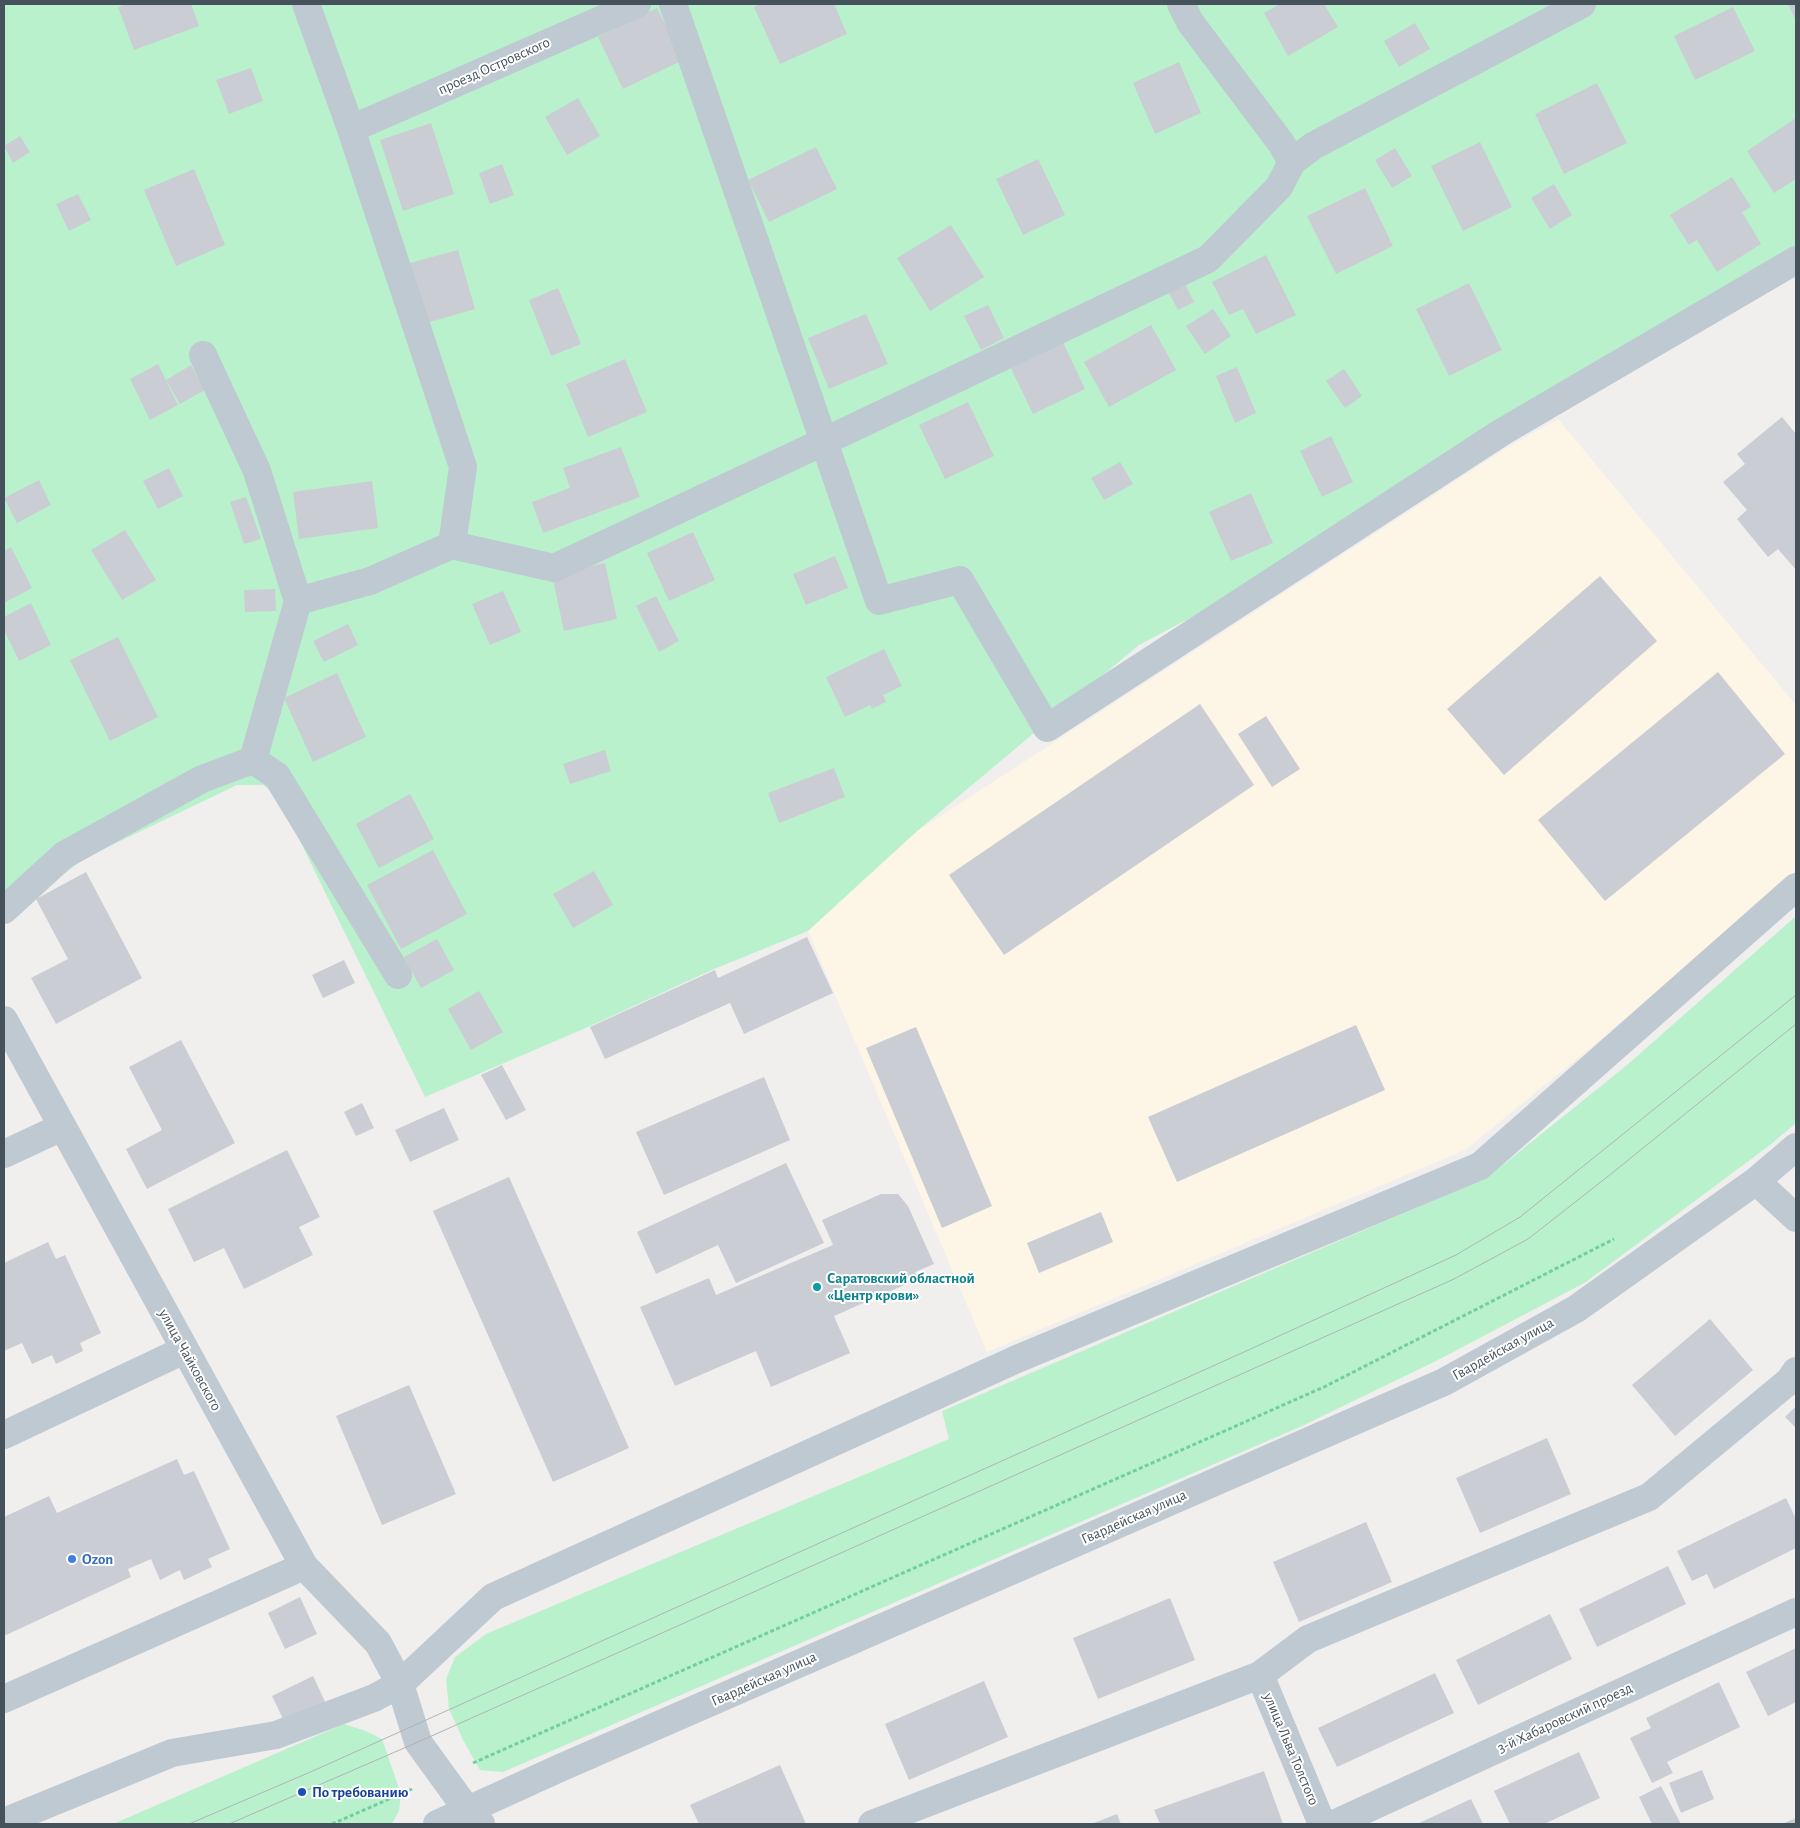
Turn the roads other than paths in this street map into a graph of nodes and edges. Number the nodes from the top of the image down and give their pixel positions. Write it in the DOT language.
graph roads {
  1 [pos="306,4"];
  2 [pos="637,4"];
  3 [pos="673,4"];
  4 [pos="1181,4"];
  5 [pos="1582,4"];
  6 [pos="351,129"];
  7 [pos="1292,162"];
  8 [pos="1796,260"];
  9 [pos="203,355"];
  10 [pos="823,442"];
  11 [pos="452,545"];
  12 [pos="298,601"];
  13 [pos="253,760"];
  14 [pos="1796,887"];
  15 [pos="4,910"];
  16 [pos="398,975"];
  17 [pos="4,1020"];
  18 [pos="62,1127"];
  19 [pos="1796,1147"];
  20 [pos="4,1154"];
  21 [pos="1756,1181"];
  22 [pos="1796,1218"];
  23 [pos="184,1350"];
  24 [pos="1796,1371"];
  25 [pos="4,1435"];
  26 [pos="304,1566"];
  27 [pos="1796,1612"];
  28 [pos="1260,1675"];
  29 [pos="400,1684"];
  30 [pos="4,1699"];
  31 [pos="475,1818"];
  32 [pos="4,1822"];
  33 [pos="437,1824"];
  34 [pos="872,1824"];
  35 [pos="1322,1824"];
  36 [pos="1334,1824"];
  1 -- 6 [label="street"];
  2 -- 6 [label="street, проезд Островского"];
  3 -- 10 [label="street"];
  4 -- 7 [label="street"];
  5 -- 7 [label="street"];
  6 -- 11 [label="street"];
  7 -- 10 [label="street"];
  8 -- 10 [label="street"];
  9 -- 12 [label="street"];
  10 -- 11 [label="street"];
  11 -- 12 [label="street"];
  12 -- 13 [label="street"];
  13 -- 15 [label="street"];
  13 -- 16 [label="street"];
  14 -- 29 [label="street"];
  17 -- 18 [label="street, улица Чайковского"];
  18 -- 20 [label="street"];
  18 -- 23 [label="street, улица Чайковского"];
  19 -- 21 [label="street, Гвардейская улица"];
  21 -- 22 [label="street"];
  21 -- 31 [label="street, Гвардейская улица"];
  23 -- 25 [label="street"];
  23 -- 26 [label="street, улица Чайковского"];
  24 -- 28 [label="street"];
  26 -- 29 [label="street, улица Чайковского"];
  26 -- 30 [label="street"];
  27 -- 36 [label="street, 3-й Хабаровский проезд"];
  28 -- 34 [label="street"];
  28 -- 35 [label="street, улица Льва Толстого"];
  29 -- 31 [label="street, улица Чайковского"];
  29 -- 32 [label="street"];
  31 -- 33 [label="street, Гвардейская улица"];
}
